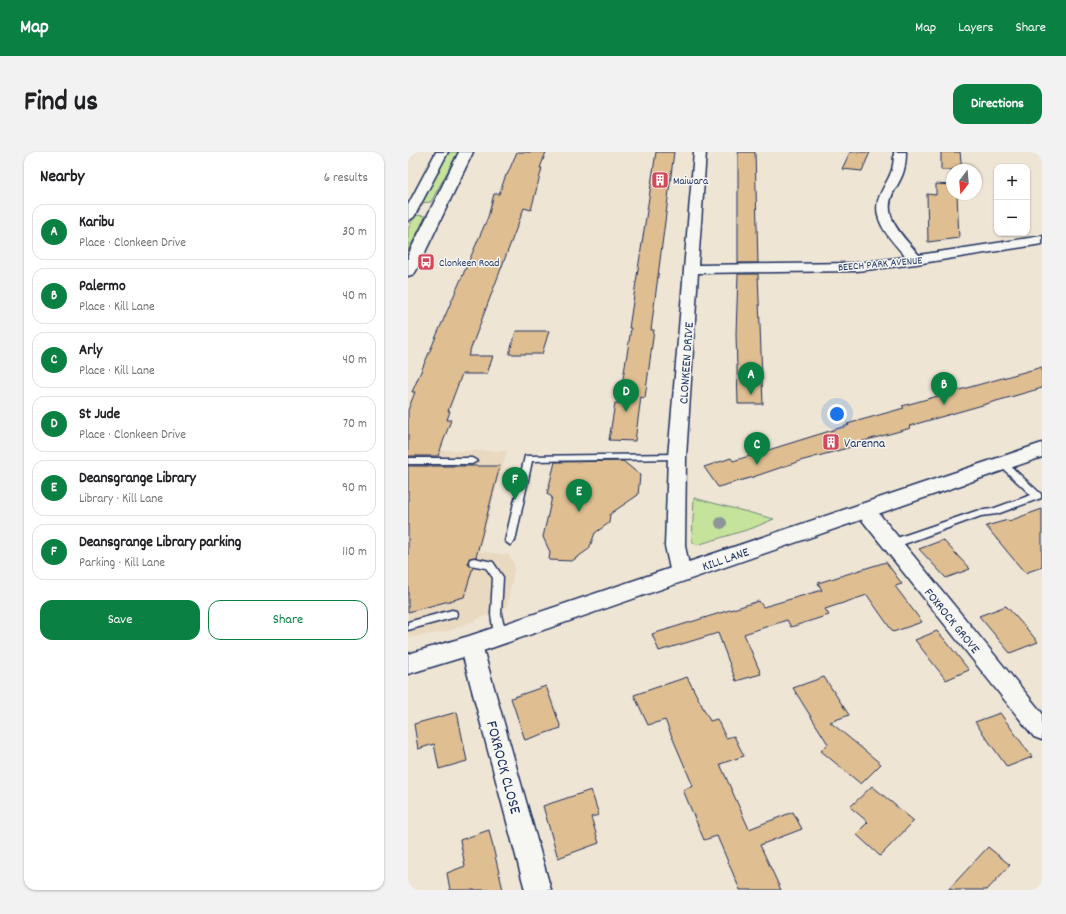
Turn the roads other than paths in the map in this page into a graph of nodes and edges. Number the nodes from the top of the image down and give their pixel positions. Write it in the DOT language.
graph roads {
  1 [pos="442,152"];
  2 [pos="466,152"];
  3 [pos="700,152"];
  4 [pos="900,152"];
  5 [pos="439,209"];
  6 [pos="410,212"];
  7 [pos="1042,240"];
  8 [pos="916,260"];
  9 [pos="692,269"];
  10 [pos="408,271"];
  11 [pos="1042,450"];
  12 [pos="677,457"];
  13 [pos="472,460"];
  14 [pos="408,461"];
  15 [pos="1003,464"];
  16 [pos="865,510"];
  17 [pos="510,541"];
  18 [pos="892,544"];
  19 [pos="474,562"];
  20 [pos="681,574"];
  21 [pos="452,614"];
  22 [pos="408,626"];
  23 [pos="500,635"];
  24 [pos="471,645"];
  25 [pos="408,664"];
  26 [pos="1042,730"];
  27 [pos="538,890"];
  1 -- 6 [label="street"];
  2 -- 5 [label="main road"];
  3 -- 9 [label="street, CLONKEEN DRIVE"];
  4 -- 8 [label="street"];
  5 -- 6 [label="street"];
  5 -- 10 [label="main road"];
  7 -- 8 [label="street, BEECH PARK AVENUE"];
  8 -- 9 [label="street, BEECH PARK AVENUE"];
  9 -- 12 [label="street, CLONKEEN DRIVE"];
  11 -- 15 [label="main road, KILL LANE"];
  12 -- 17 [label="lane"];
  12 -- 20 [label="street, CLONKEEN DRIVE"];
  13 -- 14 [label="lane"];
  15 -- 16 [label="main road, KILL LANE"];
  15 -- 18 [label="lane"];
  16 -- 18 [label="street, FOXROCK GROVE"];
  16 -- 20 [label="main road, KILL LANE"];
  18 -- 26 [label="street, FOXROCK GROVE"];
  19 -- 23 [label="lane"];
  20 -- 23 [label="main road, KILL LANE"];
  21 -- 22 [label="lane"];
  23 -- 24 [label="main road, KILL LANE"];
  24 -- 25 [label="main road, KILL LANE"];
  24 -- 27 [label="street, FOXROCK CLOSE"];
}
